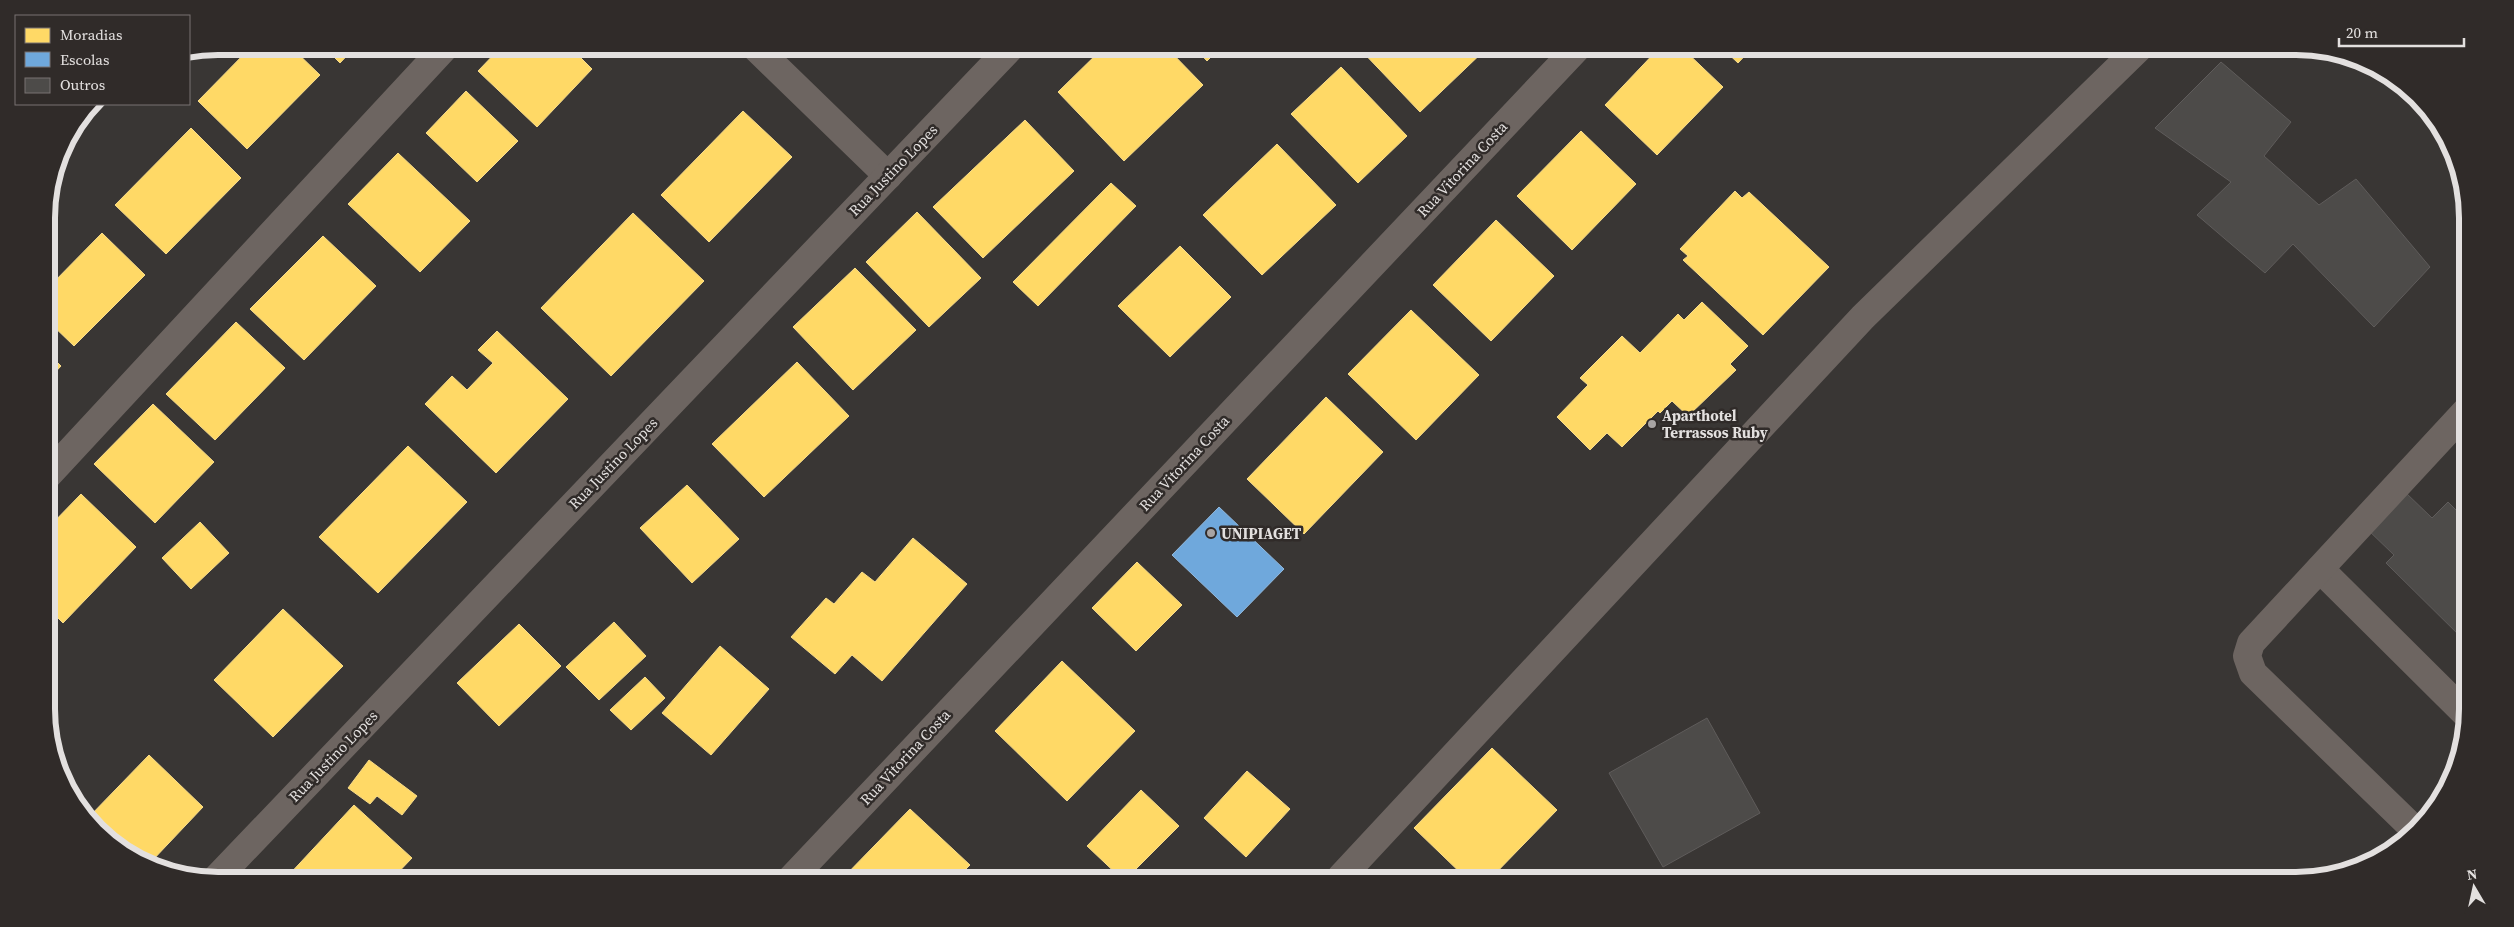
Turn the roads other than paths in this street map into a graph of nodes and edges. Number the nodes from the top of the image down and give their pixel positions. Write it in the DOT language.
graph roads {
  1 [pos="438,55"];
  2 [pos="763,55"];
  3 [pos="1003,55"];
  4 [pos="1570,55"];
  5 [pos="2132,55"];
  6 [pos="888,176"];
  7 [pos="2459,419"];
  8 [pos="55,467"];
  9 [pos="2320,568"];
  10 [pos="2459,707"];
  11 [pos="2410,825"];
  12 [pos="223,872"];
  13 [pos="798,872"];
  14 [pos="1346,872"];
  1 -- 8 [label="street"];
  2 -- 6 [label="street"];
  3 -- 6 [label="street, Rua Justino Lopes"];
  4 -- 13 [label="street, Rua Vitorina Costa"];
  5 -- 14 [label="street"];
  6 -- 12 [label="street, Rua Justino Lopes"];
  7 -- 9 [label="street"];
  9 -- 10 [label="street"];
  9 -- 11 [label="street"];
}
